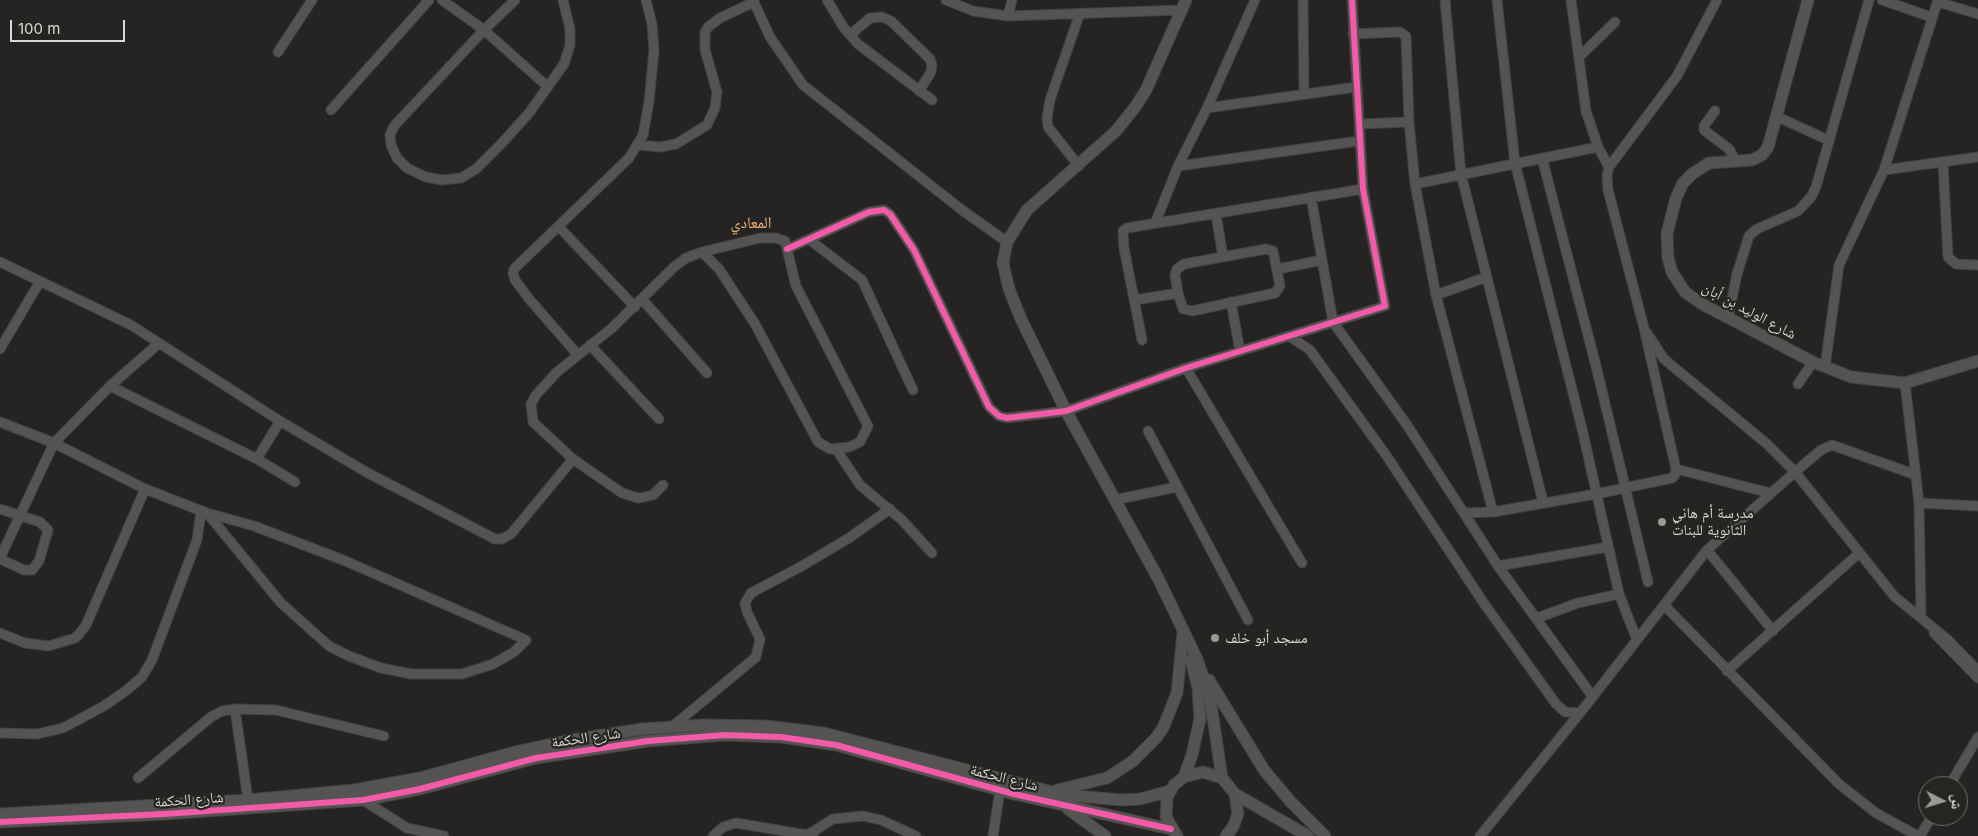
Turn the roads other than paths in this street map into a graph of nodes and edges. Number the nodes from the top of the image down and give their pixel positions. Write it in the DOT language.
graph roads {
  1 [pos="312,0"];
  2 [pos="429,0"];
  3 [pos="442,0"];
  4 [pos="515,0"];
  5 [pos="563,0"];
  6 [pos="646,0"];
  7 [pos="826,0"];
  8 [pos="946,0"];
  9 [pos="1012,0"];
  10 [pos="1254,0"];
  11 [pos="1303,0"];
  12 [pos="1352,0"];
  13 [pos="1444,0"];
  14 [pos="1497,0"];
  15 [pos="1571,0"];
  16 [pos="1717,0"];
  17 [pos="1808,0"];
  18 [pos="1869,0"];
  19 [pos="1882,0"];
  20 [pos="753,1"];
  21 [pos="1938,1"];
  22 [pos="1184,5"];
  23 [pos="1080,13"];
  24 [pos="1978,14"];
  25 [pos="1008,16"];
  26 [pos="1931,17"];
  27 [pos="1615,22"];
  28 [pos="484,30"];
  29 [pos="1353,34"];
  30 [pos="850,35"];
  31 [pos="278,52"];
  32 [pos="1579,57"];
  33 [pos="548,87"];
  34 [pos="1356,87"];
  35 [pos="919,91"];
  36 [pos="1304,93"];
  37 [pos="932,100"];
  38 [pos="1207,108"];
  39 [pos="330,110"];
  40 [pos="1715,111"];
  41 [pos="1778,117"];
  42 [pos="1409,122"];
  43 [pos="1359,124"];
  44 [pos="1828,140"];
  45 [pos="1359,141"];
  46 [pos="638,146"];
  47 [pos="1598,148"];
  48 [pos="1978,157"];
  49 [pos="1542,158"];
  50 [pos="1736,161"];
  51 [pos="1943,162"];
  52 [pos="1515,163"];
  53 [pos="1079,166"];
  54 [pos="1178,166"];
  55 [pos="1610,167"];
  56 [pos="1884,170"];
  57 [pos="1460,174"];
  58 [pos="1414,184"];
  59 [pos="1363,188"];
  60 [pos="1311,197"];
  61 [pos="1216,214"];
  62 [pos="1156,222"];
  63 [pos="559,228"];
  64 [pos="810,240"];
  65 [pos="1007,242"];
  66 [pos="787,249"];
  67 [pos="702,252"];
  68 [pos="1223,257"];
  69 [pos="1322,260"];
  70 [pos="0,262"];
  71 [pos="1978,265"];
  72 [pos="1278,269"];
  73 [pos="1487,277"];
  74 [pos="39,282"];
  75 [pos="1178,293"];
  76 [pos="1436,295"];
  77 [pos="642,299"];
  78 [pos="1135,300"];
  79 [pos="1231,302"];
  80 [pos="635,306"];
  81 [pos="1728,318"];
  82 [pos="1333,322"];
  83 [pos="1644,328"];
  84 [pos="1289,336"];
  85 [pos="1142,340"];
  86 [pos="158,344"];
  87 [pos="590,345"];
  88 [pos="0,349"];
  89 [pos="1240,351"];
  90 [pos="578,355"];
  91 [pos="1978,361"];
  92 [pos="1812,362"];
  93 [pos="1825,367"];
  94 [pos="1186,368"];
  95 [pos="707,374"];
  96 [pos="1905,383"];
  97 [pos="1798,384"];
  98 [pos="110,386"];
  99 [pos="913,390"];
  100 [pos="1066,411"];
  101 [pos="658,419"];
  102 [pos="280,421"];
  103 [pos="0,422"];
  104 [pos="1148,431"];
  105 [pos="54,443"];
  106 [pos="836,449"];
  107 [pos="257,459"];
  108 [pos="573,459"];
  109 [pos="1676,470"];
  110 [pos="1795,472"];
  111 [pos="1916,475"];
  112 [pos="295,482"];
  113 [pos="663,485"];
  114 [pos="1177,486"];
  115 [pos="1625,488"];
  116 [pos="145,490"];
  117 [pos="1770,493"];
  118 [pos="1596,494"];
  119 [pos="1114,500"];
  120 [pos="1543,502"];
  121 [pos="1919,503"];
  122 [pos="1978,506"];
  123 [pos="0,509"];
  124 [pos="890,509"];
  125 [pos="204,512"];
  126 [pos="1493,512"];
  127 [pos="1464,513"];
  128 [pos="22,515"];
  129 [pos="1608,546"];
  130 [pos="1707,550"];
  131 [pos="932,553"];
  132 [pos="1858,554"];
  133 [pos="0,559"];
  134 [pos="1302,564"];
  135 [pos="1498,566"];
  136 [pos="1648,582"];
  137 [pos="1619,594"];
  138 [pos="1665,606"];
  139 [pos="1537,618"];
  140 [pos="1923,619"];
  141 [pos="1179,620"];
  142 [pos="1248,620"];
  143 [pos="1772,631"];
  144 [pos="0,633"];
  145 [pos="1183,633"];
  146 [pos="1637,640"];
  147 [pos="1197,659"];
  148 [pos="1727,671"];
  149 [pos="1978,671"];
  150 [pos="1978,678"];
  151 [pos="1593,697"];
  152 [pos="235,709"];
  153 [pos="1580,713"];
  154 [pos="673,726"];
  155 [pos="0,732"];
  156 [pos="384,736"];
  157 [pos="1978,737"];
  158 [pos="1955,776"];
  159 [pos="1184,777"];
  160 [pos="138,778"];
  161 [pos="1222,778"];
  162 [pos="1000,790"];
  163 [pos="1170,790"];
  164 [pos="1047,791"];
  165 [pos="1235,794"];
  166 [pos="248,800"];
  167 [pos="363,800"];
  168 [pos="1063,806"];
  169 [pos="0,814"];
  170 [pos="0,822"];
  171 [pos="1174,832"];
  172 [pos="432,835"];
  173 [pos="811,835"];
  174 [pos="444,836"];
  175 [pos="713,836"];
  176 [pos="916,836"];
  177 [pos="993,836"];
  178 [pos="1104,836"];
  179 [pos="1226,836"];
  180 [pos="1308,836"];
  181 [pos="1326,836"];
  182 [pos="1480,836"];
  183 [pos="1919,836"];
  1 -- 31 [label="street"];
  2 -- 39 [label="street"];
  3 -- 28 [label="street"];
  4 -- 28 [label="street"];
  5 -- 33 [label="street"];
  6 -- 46 [label="street"];
  7 -- 30 [label="street"];
  8 -- 25 [label="street"];
  9 -- 25 [label="street"];
  10 -- 38 [label="street"];
  11 -- 36 [label="street"];
  12 -- 29 [label="street"];
  13 -- 57 [label="street"];
  14 -- 52 [label="street"];
  15 -- 32 [label="street"];
  16 -- 55 [label="street"];
  17 -- 41 [label="street, شارع الوليد بن أبان"];
  18 -- 44 [label="street"];
  19 -- 26 [label="street"];
  20 -- 46 [label="street"];
  20 -- 65 [label="street"];
  21 -- 24 [label="street"];
  21 -- 26 [label="street"];
  22 -- 23 [label="street"];
  22 -- 53 [label="street"];
  23 -- 25 [label="street"];
  23 -- 53 [label="street"];
  26 -- 56 [label="street"];
  27 -- 32 [label="street"];
  28 -- 33 [label="street"];
  28 -- 33 [label="street"];
  29 -- 34 [label="street"];
  29 -- 42 [label="street"];
  30 -- 35 [label="street"];
  30 -- 35 [label="street"];
  32 -- 47 [label="street"];
  34 -- 36 [label="street"];
  34 -- 43 [label="street"];
  35 -- 37 [label="street"];
  36 -- 38 [label="street"];
  38 -- 54 [label="street"];
  40 -- 50 [label="street"];
  41 -- 44 [label="street"];
  41 -- 50 [label="street, شارع الوليد بن أبان"];
  42 -- 43 [label="street"];
  42 -- 58 [label="street"];
  43 -- 45 [label="street"];
  44 -- 81 [label="street"];
  45 -- 54 [label="street"];
  45 -- 59 [label="street"];
  46 -- 63 [label="street"];
  47 -- 49 [label="street"];
  47 -- 55 [label="street"];
  48 -- 51 [label="street"];
  49 -- 52 [label="street"];
  49 -- 115 [label="street"];
  50 -- 81 [label="street, شارع الوليد بن أبان"];
  51 -- 56 [label="street"];
  51 -- 71 [label="street"];
  52 -- 57 [label="street"];
  52 -- 118 [label="street"];
  53 -- 65 [label="street"];
  54 -- 62 [label="street"];
  55 -- 83 [label="street"];
  56 -- 93 [label="street"];
  57 -- 58 [label="street"];
  57 -- 73 [label="street"];
  58 -- 76 [label="street"];
  59 -- 60 [label="street"];
  59 -- 82 [label="street"];
  60 -- 61 [label="street"];
  60 -- 69 [label="street"];
  61 -- 62 [label="street"];
  61 -- 68 [label="street"];
  62 -- 78 [label="street"];
  63 -- 80 [label="street"];
  63 -- 90 [label="street"];
  64 -- 66 [label="street"];
  64 -- 99 [label="street"];
  64 -- 100 [label="street"];
  65 -- 100 [label="street"];
  66 -- 67 [label="street"];
  66 -- 106 [label="street"];
  67 -- 77 [label="street"];
  67 -- 106 [label="street"];
  68 -- 72 [label="street"];
  68 -- 75 [label="street"];
  69 -- 72 [label="street"];
  69 -- 82 [label="street"];
  70 -- 74 [label="street"];
  72 -- 79 [label="street"];
  73 -- 76 [label="street"];
  73 -- 120 [label="street"];
  74 -- 86 [label="street"];
  74 -- 88 [label="street"];
  75 -- 78 [label="street"];
  75 -- 79 [label="street"];
  76 -- 126 [label="street"];
  77 -- 80 [label="street"];
  77 -- 95 [label="street"];
  78 -- 85 [label="street"];
  79 -- 89 [label="street"];
  80 -- 87 [label="street"];
  81 -- 92 [label="street, شارع الوليد بن أبان"];
  82 -- 84 [label="street"];
  82 -- 127 [label="street"];
  83 -- 109 [label="street"];
  83 -- 110 [label="street"];
  84 -- 89 [label="street"];
  84 -- 153 [label="street"];
  86 -- 98 [label="street"];
  86 -- 102 [label="street"];
  87 -- 90 [label="street"];
  87 -- 101 [label="street"];
  89 -- 94 [label="street"];
  90 -- 108 [label="street"];
  91 -- 96 [label="street, شارع الوليد بن أبان"];
  92 -- 93 [label="street, شارع الوليد بن أبان"];
  92 -- 97 [label="street"];
  93 -- 96 [label="street, شارع الوليد بن أبان"];
  94 -- 100 [label="street"];
  94 -- 134 [label="street"];
  96 -- 111 [label="street"];
  98 -- 105 [label="street"];
  98 -- 107 [label="street"];
  100 -- 119 [label="street"];
  102 -- 107 [label="street"];
  102 -- 108 [label="street"];
  103 -- 105 [label="street"];
  104 -- 114 [label="street"];
  105 -- 116 [label="street"];
  105 -- 128 [label="street"];
  106 -- 124 [label="street"];
  107 -- 112 [label="street"];
  108 -- 113 [label="street"];
  109 -- 115 [label="street"];
  109 -- 117 [label="street"];
  110 -- 111 [label="street"];
  110 -- 117 [label="street"];
  110 -- 132 [label="street"];
  111 -- 121 [label="street"];
  114 -- 119 [label="street"];
  114 -- 142 [label="street"];
  115 -- 118 [label="street"];
  115 -- 136 [label="street"];
  116 -- 125 [label="street"];
  116 -- 144 [label="street"];
  117 -- 130 [label="street"];
  118 -- 120 [label="street"];
  118 -- 129 [label="street"];
  119 -- 141 [label="street"];
  120 -- 126 [label="street"];
  121 -- 122 [label="street"];
  121 -- 140 [label="street"];
  123 -- 128 [label="street"];
  124 -- 131 [label="street"];
  124 -- 154 [label="street"];
  125 -- 125 [label="street"];
  125 -- 155 [label="street"];
  126 -- 127 [label="street"];
  127 -- 135 [label="street"];
  128 -- 133 [label="street"];
  128 -- 133 [label="street"];
  129 -- 135 [label="street"];
  129 -- 137 [label="street"];
  130 -- 138 [label="street"];
  130 -- 143 [label="street"];
  132 -- 140 [label="street"];
  132 -- 143 [label="street"];
  135 -- 139 [label="street"];
  137 -- 139 [label="street"];
  137 -- 146 [label="street"];
  138 -- 146 [label="street"];
  138 -- 148 [label="street"];
  139 -- 151 [label="street"];
  140 -- 149 [label="street"];
  140 -- 150 [label="street"];
  141 -- 145 [label="street"];
  141 -- 147 [label="street"];
  143 -- 148 [label="street"];
  145 -- 159 [label="street"];
  145 -- 164 [label="street"];
  146 -- 151 [label="street"];
  147 -- 161 [label="street"];
  147 -- 181 [label="street"];
  148 -- 183 [label="street"];
  151 -- 153 [label="street"];
  152 -- 156 [label="street"];
  152 -- 160 [label="street"];
  152 -- 166 [label="street"];
  153 -- 182 [label="street"];
  154 -- 164 [label="street, شارع الحكمة"];
  154 -- 166 [label="street, شارع الحكمة"];
  157 -- 158 [label="street"];
  159 -- 161 [label="street"];
  159 -- 163 [label="street"];
  161 -- 165 [label="street"];
  162 -- 167 [label="street, شارع الحكمة"];
  162 -- 168 [label="street, شارع الحكمة"];
  162 -- 177 [label="street"];
  163 -- 164 [label="street, شارع الحكمة"];
  163 -- 171 [label="street"];
  165 -- 179 [label="street"];
  165 -- 180 [label="street"];
  166 -- 169 [label="street, شارع الحكمة"];
  167 -- 170 [label="street, شارع الحكمة"];
  167 -- 172 [label="street"];
  168 -- 171 [label="street, شارع الحكمة"];
  168 -- 178 [label="street"];
  172 -- 174 [label="street"];
  173 -- 175 [label="street"];
  173 -- 176 [label="street"];
}
